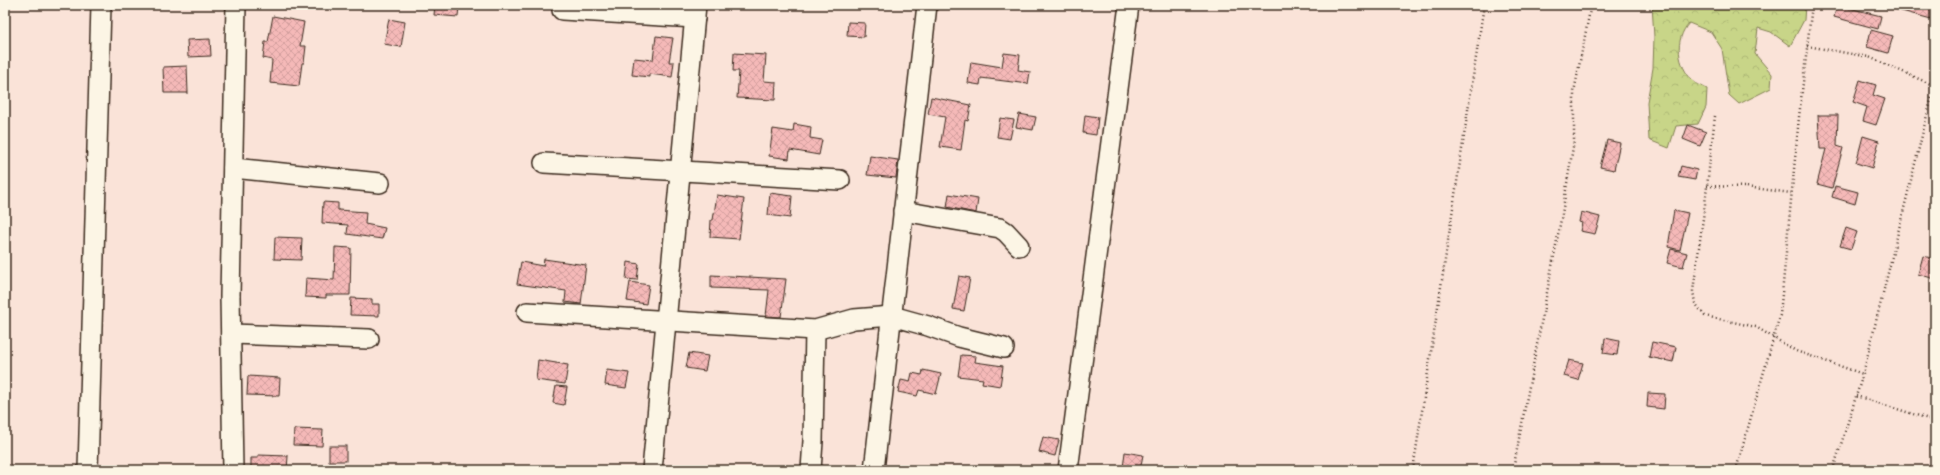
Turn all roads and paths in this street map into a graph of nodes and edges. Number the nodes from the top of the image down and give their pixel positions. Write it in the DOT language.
graph roads {
  1 [pos="101,5"];
  2 [pos="236,5"];
  3 [pos="926,5"];
  4 [pos="1129,5"];
  5 [pos="1484,5"];
  6 [pos="1591,5"];
  7 [pos="1812,5"];
  8 [pos="562,10"];
  9 [pos="695,11"];
  10 [pos="1807,46"];
  11 [pos="1935,85"];
  12 [pos="1715,116"];
  13 [pos="544,163"];
  14 [pos="233,168"];
  15 [pos="680,171"];
  16 [pos="840,180"];
  17 [pos="380,183"];
  18 [pos="1707,186"];
  19 [pos="1791,193"];
  20 [pos="903,211"];
  21 [pos="1019,246"];
  22 [pos="527,312"];
  23 [pos="892,316"];
  24 [pos="665,320"];
  25 [pos="815,330"];
  26 [pos="231,334"];
  27 [pos="1773,338"];
  28 [pos="369,339"];
  29 [pos="1004,348"];
  30 [pos="1863,374"];
  31 [pos="1856,396"];
  32 [pos="1935,421"];
  33 [pos="88,470"];
  34 [pos="232,470"];
  35 [pos="652,470"];
  36 [pos="811,470"];
  37 [pos="874,470"];
  38 [pos="1068,470"];
  39 [pos="1413,470"];
  40 [pos="1513,470"];
  41 [pos="1736,470"];
  42 [pos="1833,470"];
  1 -- 33 [label="street"];
  2 -- 14 [label="street"];
  3 -- 20 [label="street"];
  4 -- 38 [label="street"];
  5 -- 39 [label="path"];
  6 -- 40 [label="path"];
  7 -- 10 [label="path"];
  8 -- 9 [label="street"];
  9 -- 15 [label="street"];
  10 -- 11 [label="path"];
  10 -- 19 [label="path"];
  11 -- 30 [label="path"];
  12 -- 18 [label="path"];
  13 -- 15 [label="street"];
  14 -- 17 [label="street"];
  14 -- 26 [label="street"];
  15 -- 16 [label="street"];
  15 -- 24 [label="street"];
  18 -- 19 [label="path"];
  18 -- 27 [label="path"];
  19 -- 27 [label="path"];
  20 -- 21 [label="street"];
  20 -- 23 [label="street"];
  22 -- 24 [label="street"];
  23 -- 25 [label="street"];
  23 -- 29 [label="street"];
  23 -- 37 [label="street"];
  24 -- 25 [label="street"];
  24 -- 35 [label="street"];
  25 -- 36 [label="street"];
  26 -- 28 [label="street"];
  26 -- 34 [label="street"];
  27 -- 30 [label="path"];
  27 -- 41 [label="path"];
  30 -- 31 [label="path"];
  31 -- 32 [label="path"];
  31 -- 42 [label="path"];
}
